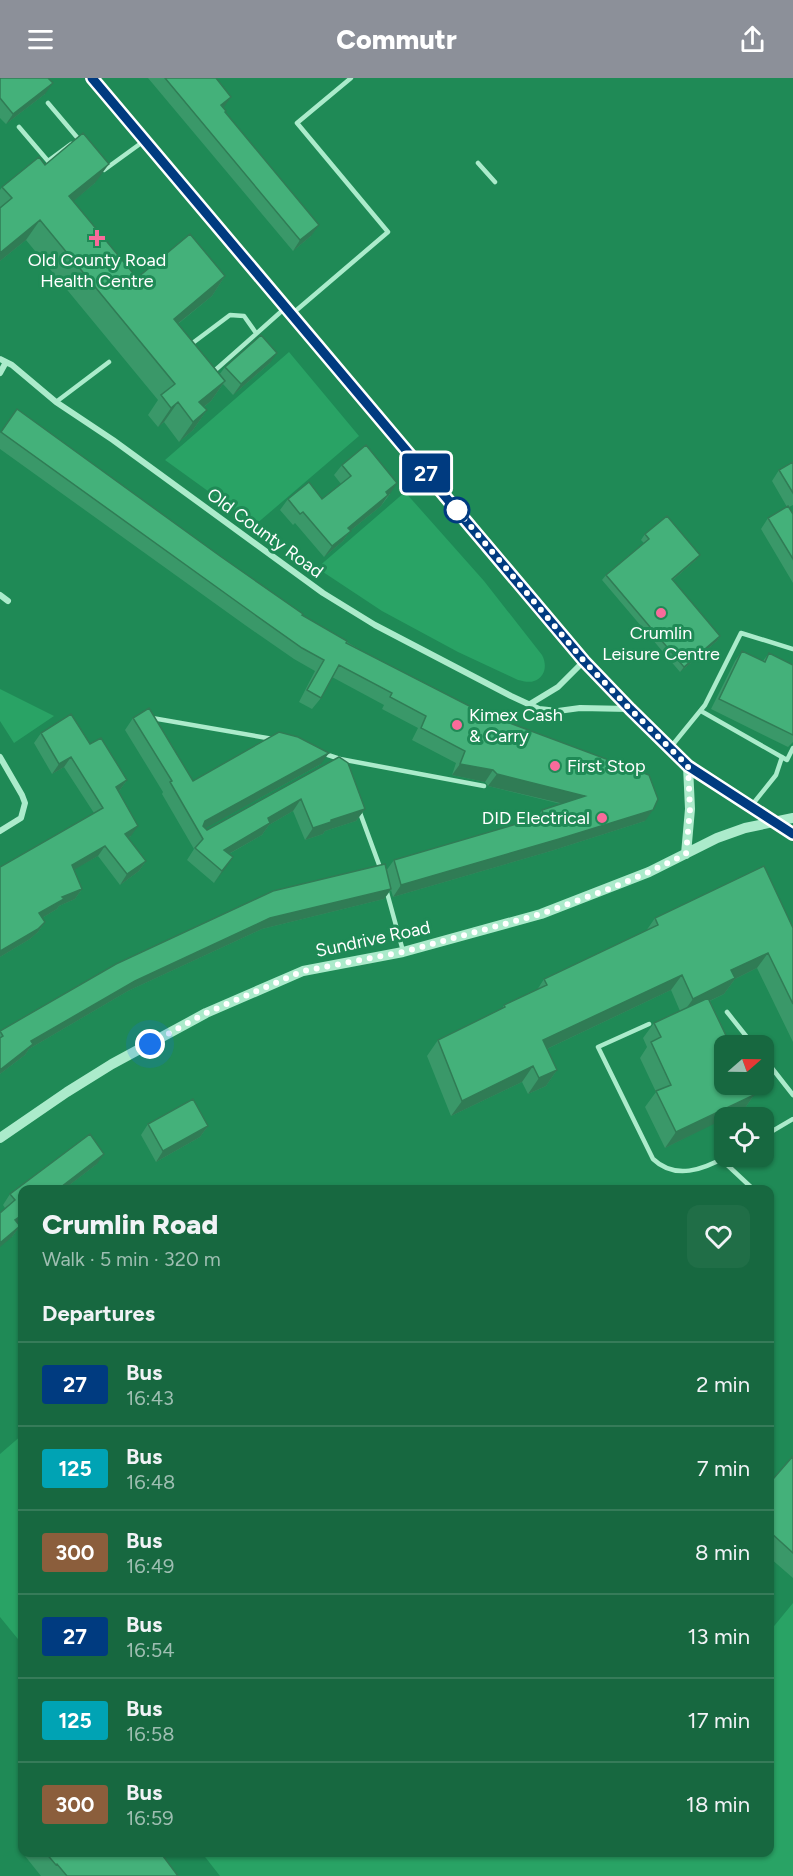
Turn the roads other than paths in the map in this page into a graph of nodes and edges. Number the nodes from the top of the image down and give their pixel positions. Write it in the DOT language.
graph roads {
  1 [pos="92,78"];
  2 [pos="351,78"];
  3 [pos="48,103"];
  4 [pos="19,127"];
  5 [pos="78,138"];
  6 [pos="144,141"];
  7 [pos="84,146"];
  8 [pos="98,162"];
  9 [pos="478,163"];
  10 [pos="495,182"];
  11 [pos="289,311"];
  12 [pos="256,333"];
  13 [pos="187,348"];
  14 [pos="3,361"];
  15 [pos="110,362"];
  16 [pos="0,373"];
  17 [pos="206,379"];
  18 [pos="56,402"];
  19 [pos="0,595"];
  20 [pos="8,601"];
  21 [pos="793,649"];
  22 [pos="584,661"];
  23 [pos="530,704"];
  24 [pos="630,709"];
  25 [pos="701,711"];
  26 [pos="146,717"];
  27 [pos="283,742"];
  28 [pos="670,748"];
  29 [pos="793,748"];
  30 [pos="318,752"];
  31 [pos="0,756"];
  32 [pos="782,757"];
  33 [pos="340,759"];
  34 [pos="330,765"];
  35 [pos="688,766"];
  36 [pos="344,770"];
  37 [pos="484,786"];
  38 [pos="356,803"];
  39 [pos="751,807"];
  40 [pos="793,818"];
  41 [pos="776,821"];
  42 [pos="0,831"];
  43 [pos="793,834"];
  44 [pos="686,854"];
  45 [pos="403,952"];
  46 [pos="727,1012"];
  47 [pos="650,1024"];
  48 [pos="745,1035"];
  49 [pos="774,1071"];
  50 [pos="793,1095"];
  51 [pos="793,1119"];
  52 [pos="774,1130"];
  53 [pos="0,1138"];
  54 [pos="714,1163"];
  55 [pos="729,1167"];
  56 [pos="749,1185"];
  1 -- 6 [label="main road"];
  2 -- 11 [label="lane"];
  3 -- 5 [label="lane"];
  4 -- 5 [label="lane"];
  5 -- 7 [label="lane"];
  6 -- 8 [label="lane"];
  6 -- 11 [label="main road"];
  9 -- 10 [label="lane"];
  11 -- 12 [label="lane"];
  11 -- 22 [label="main road"];
  12 -- 13 [label="lane"];
  12 -- 17 [label="lane"];
  14 -- 16 [label="street"];
  14 -- 18 [label="street, Old County Road"];
  15 -- 18 [label="lane"];
  18 -- 23 [label="street, Old County Road"];
  19 -- 20 [label="street"];
  21 -- 25 [label="lane"];
  22 -- 23 [label="street"];
  22 -- 24 [label="main road"];
  23 -- 24 [label="street, Old County Road"];
  24 -- 28 [label="main road"];
  25 -- 28 [label="lane"];
  25 -- 32 [label="lane"];
  26 -- 27 [label="lane"];
  28 -- 35 [label="main road"];
  29 -- 32 [label="lane"];
  30 -- 33 [label="lane"];
  31 -- 42 [label="street"];
  32 -- 39 [label="lane"];
  33 -- 34 [label="lane"];
  33 -- 36 [label="lane"];
  33 -- 37 [label="lane"];
  35 -- 39 [label="main road"];
  35 -- 44 [label="street"];
  38 -- 45 [label="lane"];
  39 -- 41 [label="main road"];
  40 -- 41 [label="street, Sundrive Road"];
  41 -- 43 [label="main road"];
  41 -- 44 [label="street, Sundrive Road"];
  44 -- 45 [label="street, Sundrive Road"];
  45 -- 53 [label="street, Sundrive Road"];
  46 -- 48 [label="lane"];
  47 -- 54 [label="lane"];
  49 -- 50 [label="lane"];
  51 -- 52 [label="lane"];
  55 -- 56 [label="lane"];
}
